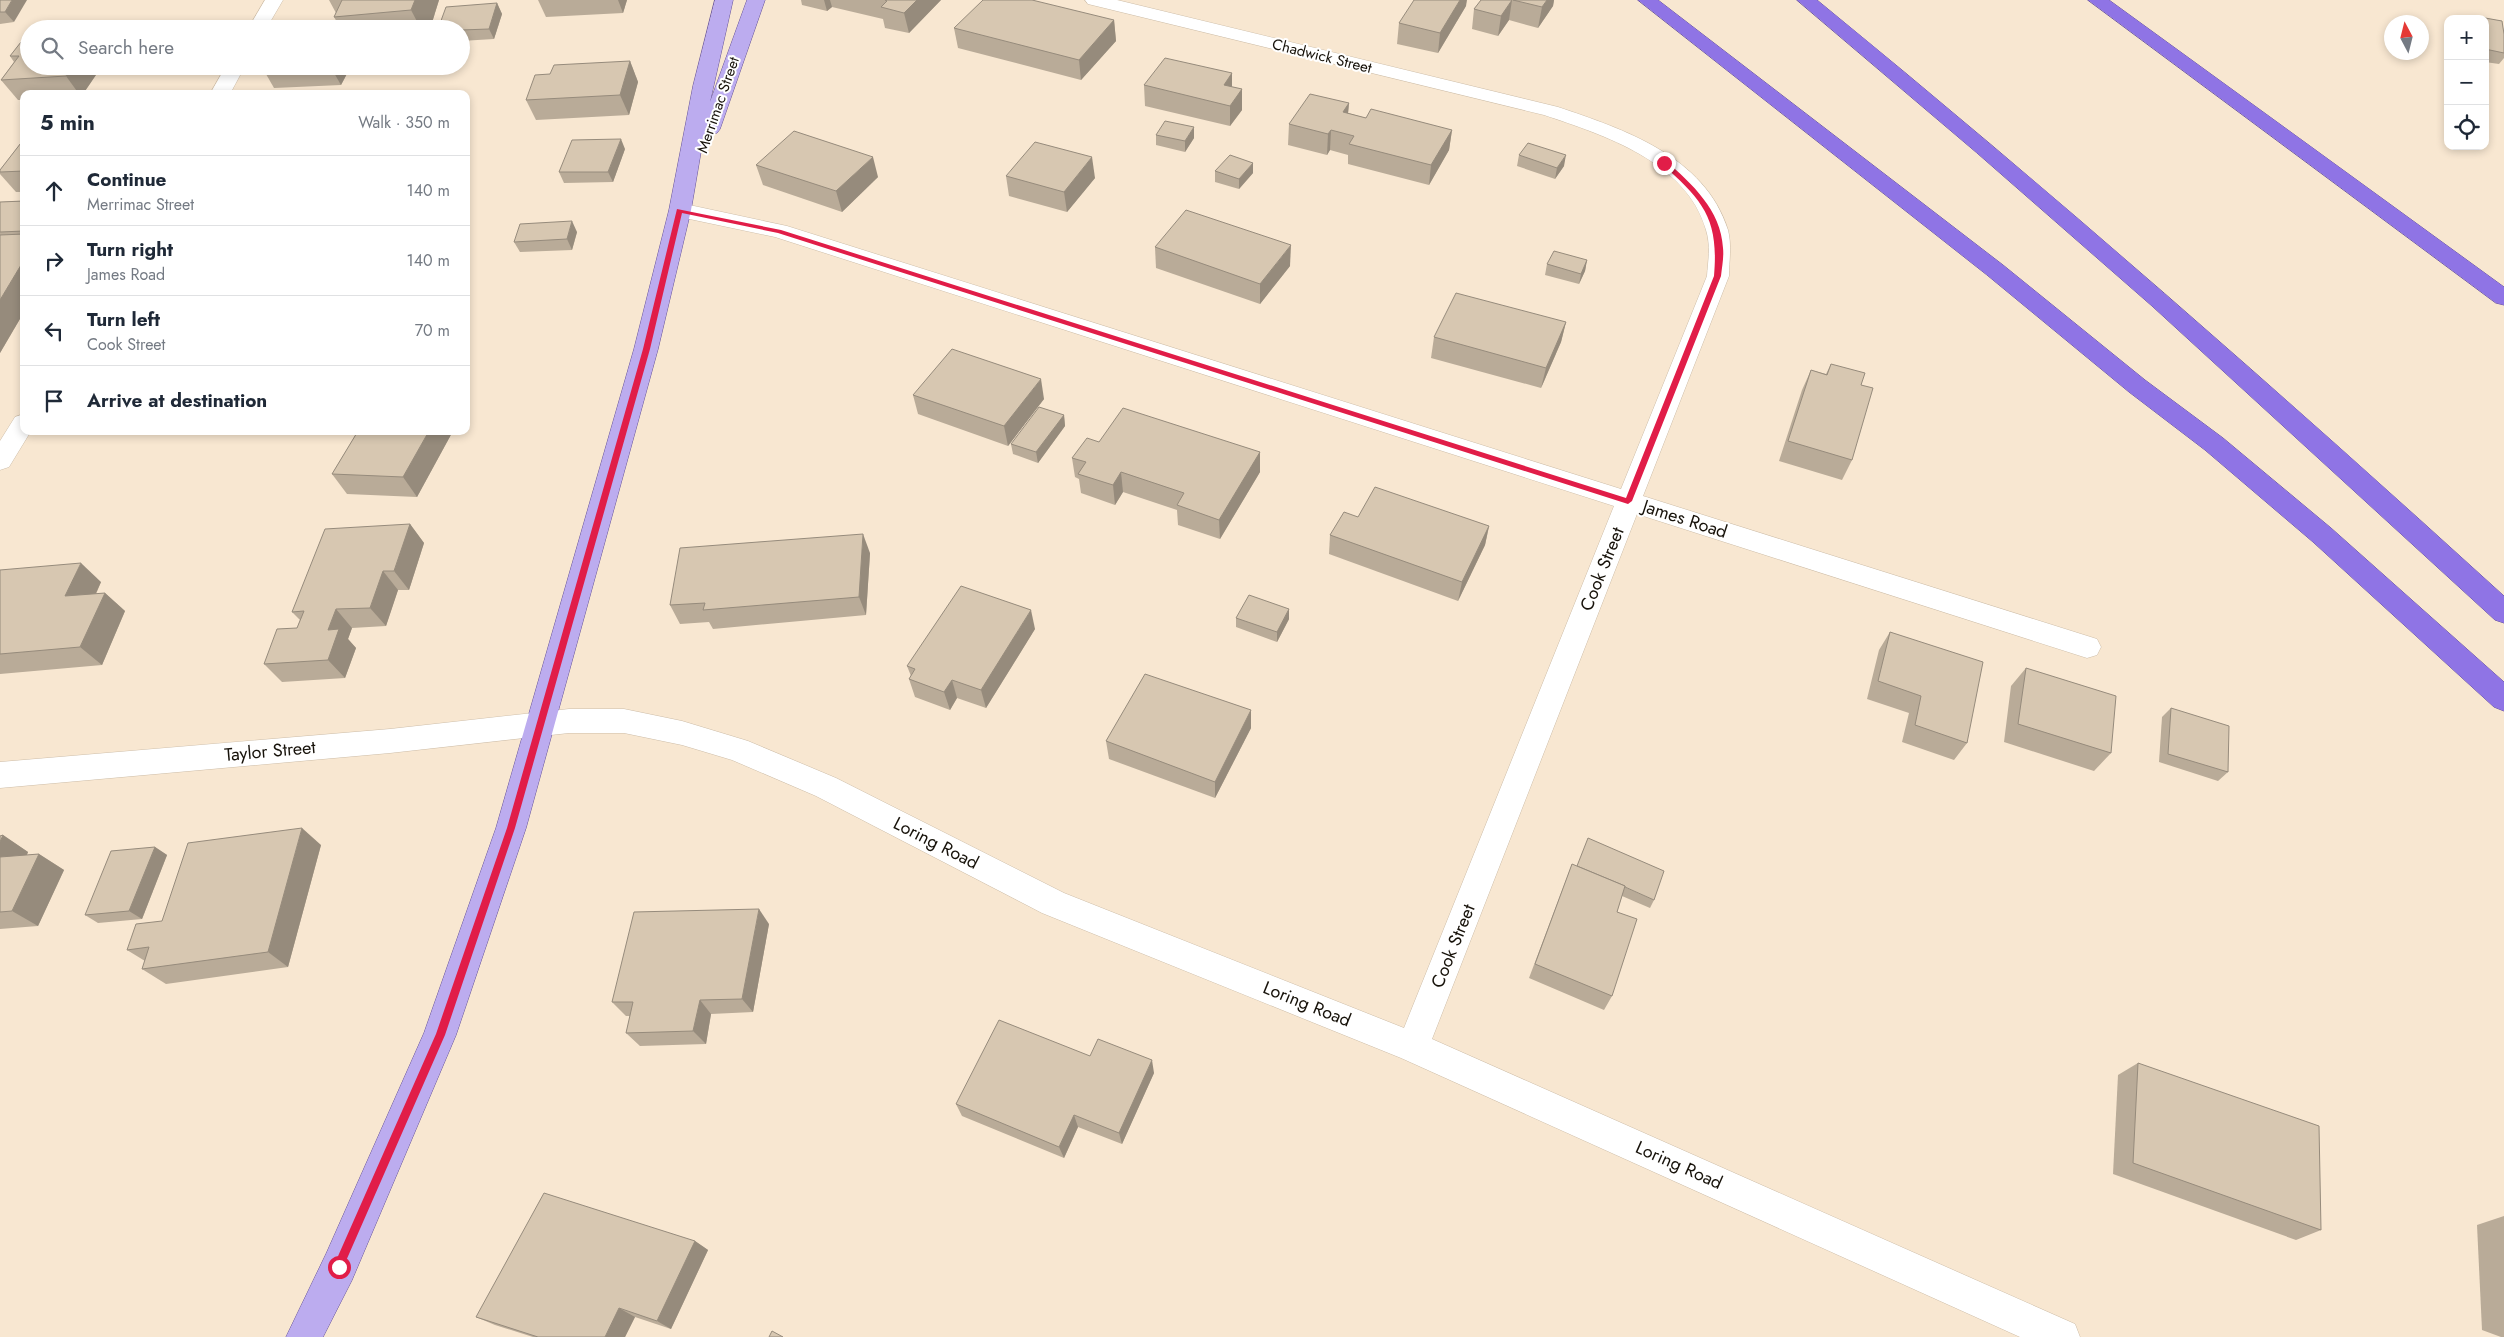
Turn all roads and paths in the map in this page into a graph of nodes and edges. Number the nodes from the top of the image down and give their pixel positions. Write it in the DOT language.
graph roads {
  1 [pos="274,0"];
  2 [pos="724,0"];
  3 [pos="756,0"];
  4 [pos="1094,0"];
  5 [pos="1647,0"];
  6 [pos="1806,0"];
  7 [pos="2097,0"];
  8 [pos="262,20"];
  9 [pos="231,75"];
  10 [pos="222,90"];
  11 [pos="1551,111"];
  12 [pos="680,210"];
  13 [pos="2504,298"];
  14 [pos="20,430"];
  15 [pos="0,461"];
  16 [pos="1628,501"];
  17 [pos="2504,612"];
  18 [pos="2087,647"];
  19 [pos="2504,699"];
  20 [pos="540,724"];
  21 [pos="0,774"];
  22 [pos="1413,1047"];
  23 [pos="304,1337"];
  24 [pos="2062,1337"];
  1 -- 8 [label="street"];
  2 -- 12 [label="main road, Merrimac Street"];
  3 -- 12 [label="main road, Merrimac Street"];
  4 -- 11 [label="street, Chadwick Street"];
  5 -- 19 [label="highway"];
  6 -- 17 [label="highway"];
  7 -- 13 [label="highway"];
  9 -- 10 [label="street"];
  11 -- 16 [label="street, Cook Street"];
  12 -- 16 [label="street, James Road"];
  12 -- 20 [label="main road, Merrimac Street"];
  14 -- 15 [label="street"];
  16 -- 18 [label="street, James Road"];
  16 -- 22 [label="street, Cook Street"];
  20 -- 21 [label="street, Taylor Street"];
  20 -- 22 [label="street, Loring Road"];
  20 -- 23 [label="main road, Merrimac Street"];
  22 -- 24 [label="street, Loring Road"];
}
